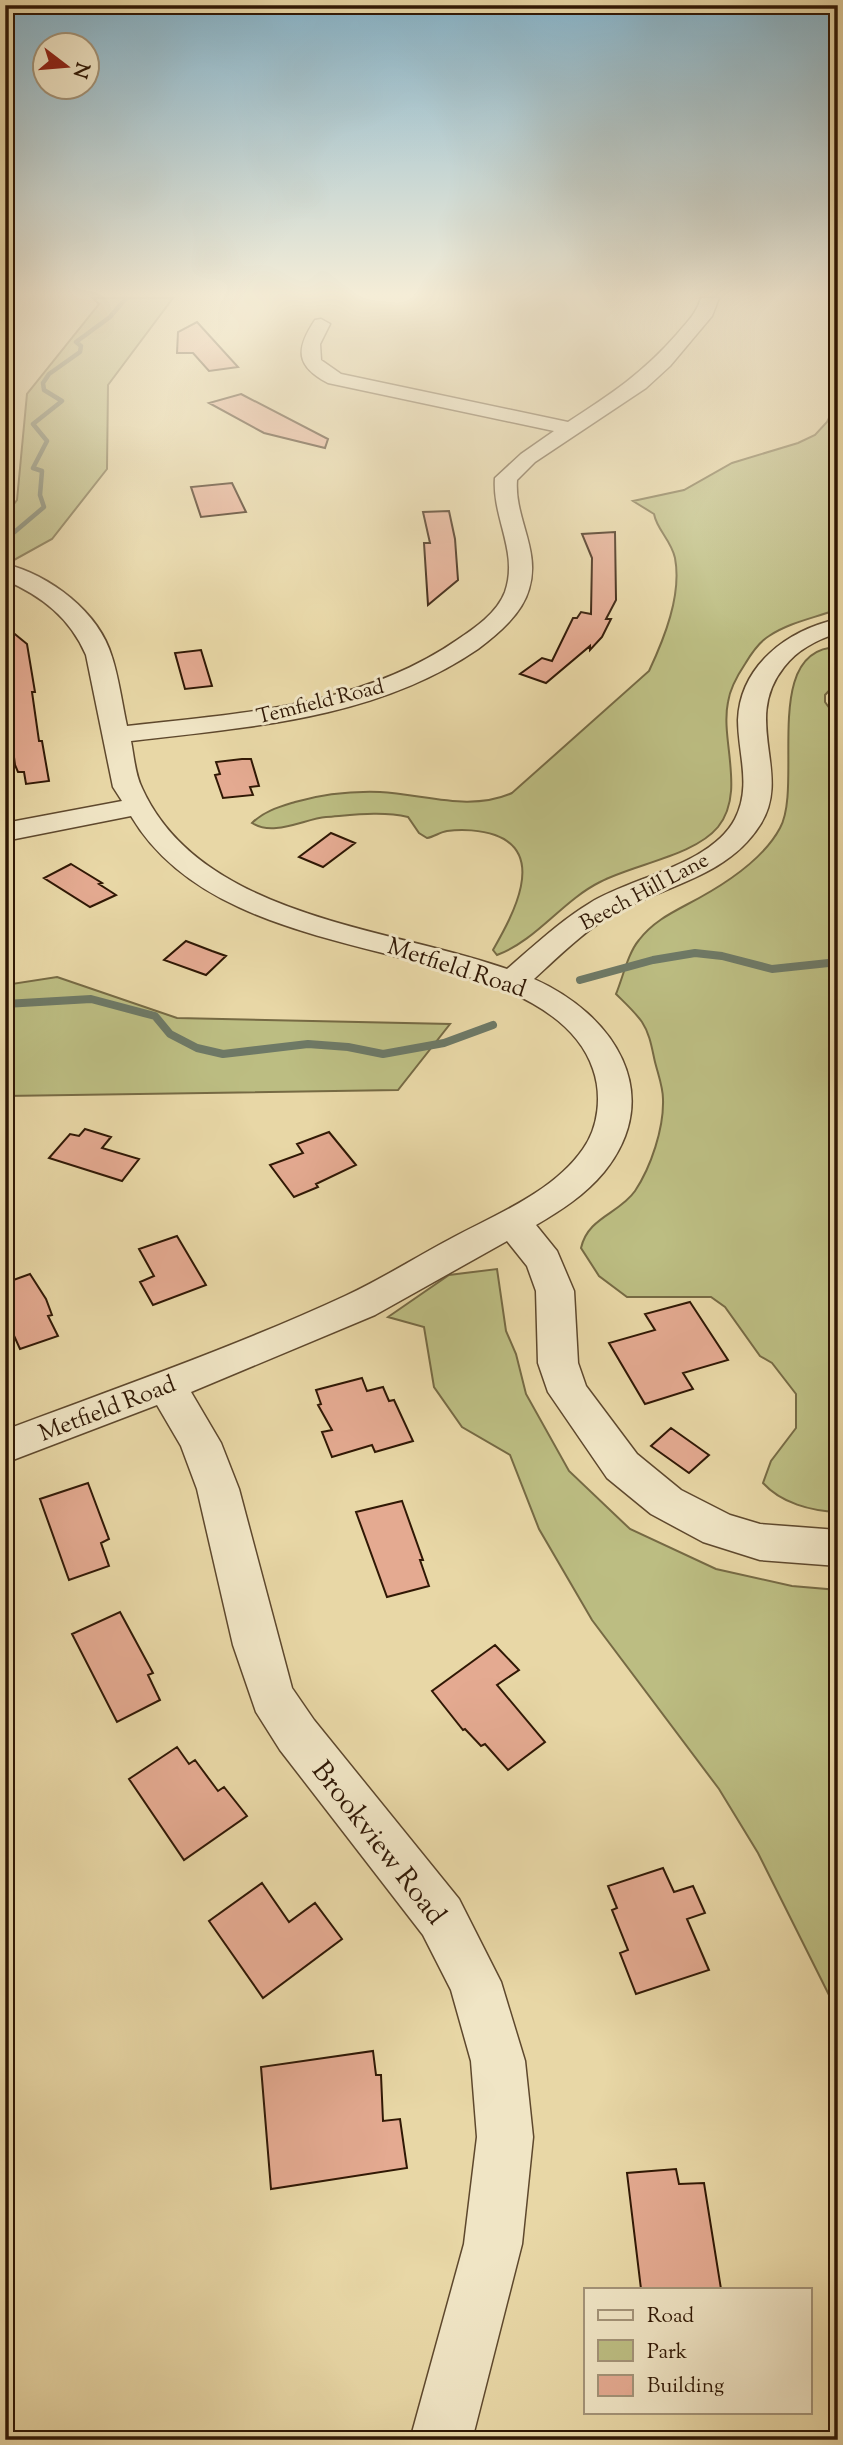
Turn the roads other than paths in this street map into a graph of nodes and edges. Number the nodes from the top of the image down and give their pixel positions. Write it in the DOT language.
graph roads {
  1 [pos="492,412"];
  2 [pos="596,412"];
  3 [pos="572,429"];
  4 [pos="5,571"];
  5 [pos="838,626"];
  6 [pos="117,734"];
  7 [pos="136,807"];
  8 [pos="5,832"];
  9 [pos="513,981"];
  10 [pos="513,1222"];
  11 [pos="166,1385"];
  12 [pos="5,1447"];
  13 [pos="838,1548"];
  14 [pos="442,2440"];
  1 -- 3 [label="street"];
  2 -- 3 [label="street, Temfield Road"];
  3 -- 6 [label="street, Temfield Road"];
  4 -- 6 [label="street, Metfield Road"];
  5 -- 9 [label="street, Beech Hill Lane"];
  6 -- 7 [label="street, Metfield Road"];
  7 -- 8 [label="street"];
  7 -- 9 [label="street, Metfield Road"];
  9 -- 10 [label="street, Metfield Road"];
  10 -- 11 [label="street, Metfield Road"];
  10 -- 13 [label="street"];
  11 -- 12 [label="street, Metfield Road"];
  11 -- 14 [label="street, Brookview Road"];
}
